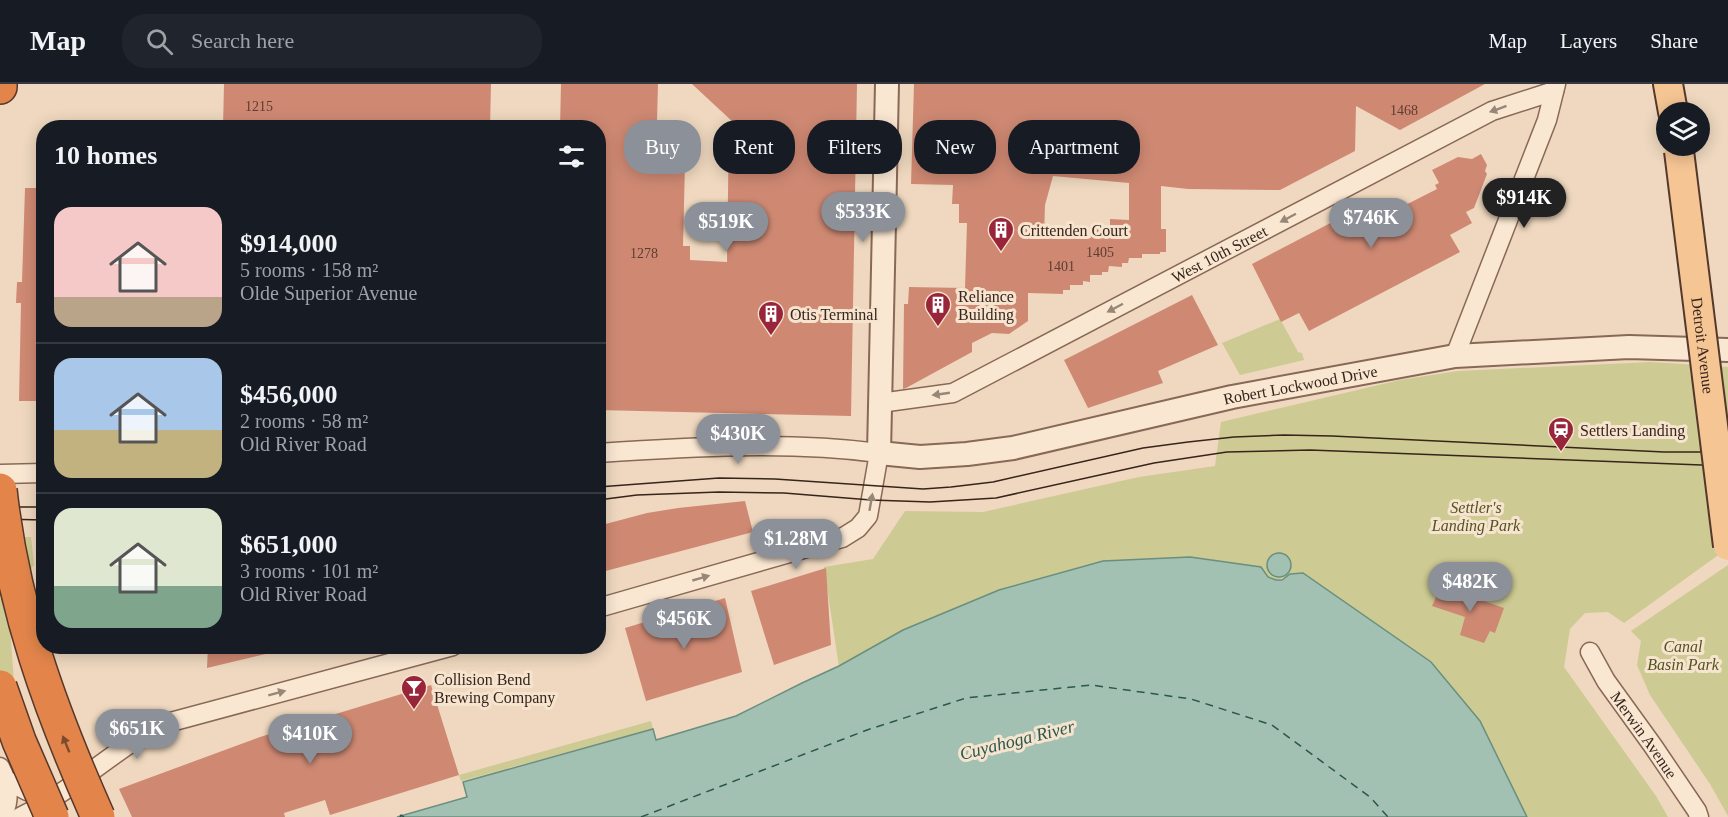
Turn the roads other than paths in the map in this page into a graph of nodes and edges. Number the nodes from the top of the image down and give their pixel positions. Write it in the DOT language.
graph roads {
  1 [pos="887,84"];
  2 [pos="1668,84"];
  3 [pos="1555,88"];
  4 [pos="1671,102"];
  5 [pos="1680,156"];
  6 [pos="1728,350"];
  7 [pos="1455,356"];
  8 [pos="880,403"];
  9 [pos="606,453"];
  10 [pos="879,453"];
  11 [pos="36,473"];
  12 [pos="0,474"];
  13 [pos="0,490"];
  14 [pos="1728,546"];
  15 [pos="606,606"];
  16 [pos="1590,652"];
  17 [pos="423,654"];
  18 [pos="0,687"];
  19 [pos="3,773"];
  20 [pos="59,803"];
  21 [pos="2,817"];
  22 [pos="20,817"];
  23 [pos="98,817"];
  24 [pos="1699,817"];
  1 -- 8 [label="street"];
  2 -- 4 [label="main road"];
  3 -- 7 [label="street"];
  3 -- 8 [label="street, West 10th Street, one-way"];
  5 -- 14 [label="main road, Detroit Avenue, bridge"];
  6 -- 7 [label="street, Robert Lockwood Drive"];
  7 -- 10 [label="street, Robert Lockwood Drive"];
  8 -- 10 [label="street"];
  9 -- 10 [label="street"];
  15 -- 10 [label="street, one-way"];
  11 -- 12 [label="street"];
  23 -- 13 [label="highway, one-way, bridge"];
  16 -- 24 [label="street, Merwin Avenue"];
  20 -- 17 [label="street, one-way"];
  18 -- 20 [label="highway, bridge"];
  19 -- 20 [label="street"];
  19 -- 21 [label="street"];
  20 -- 22 [label="street"];
}
